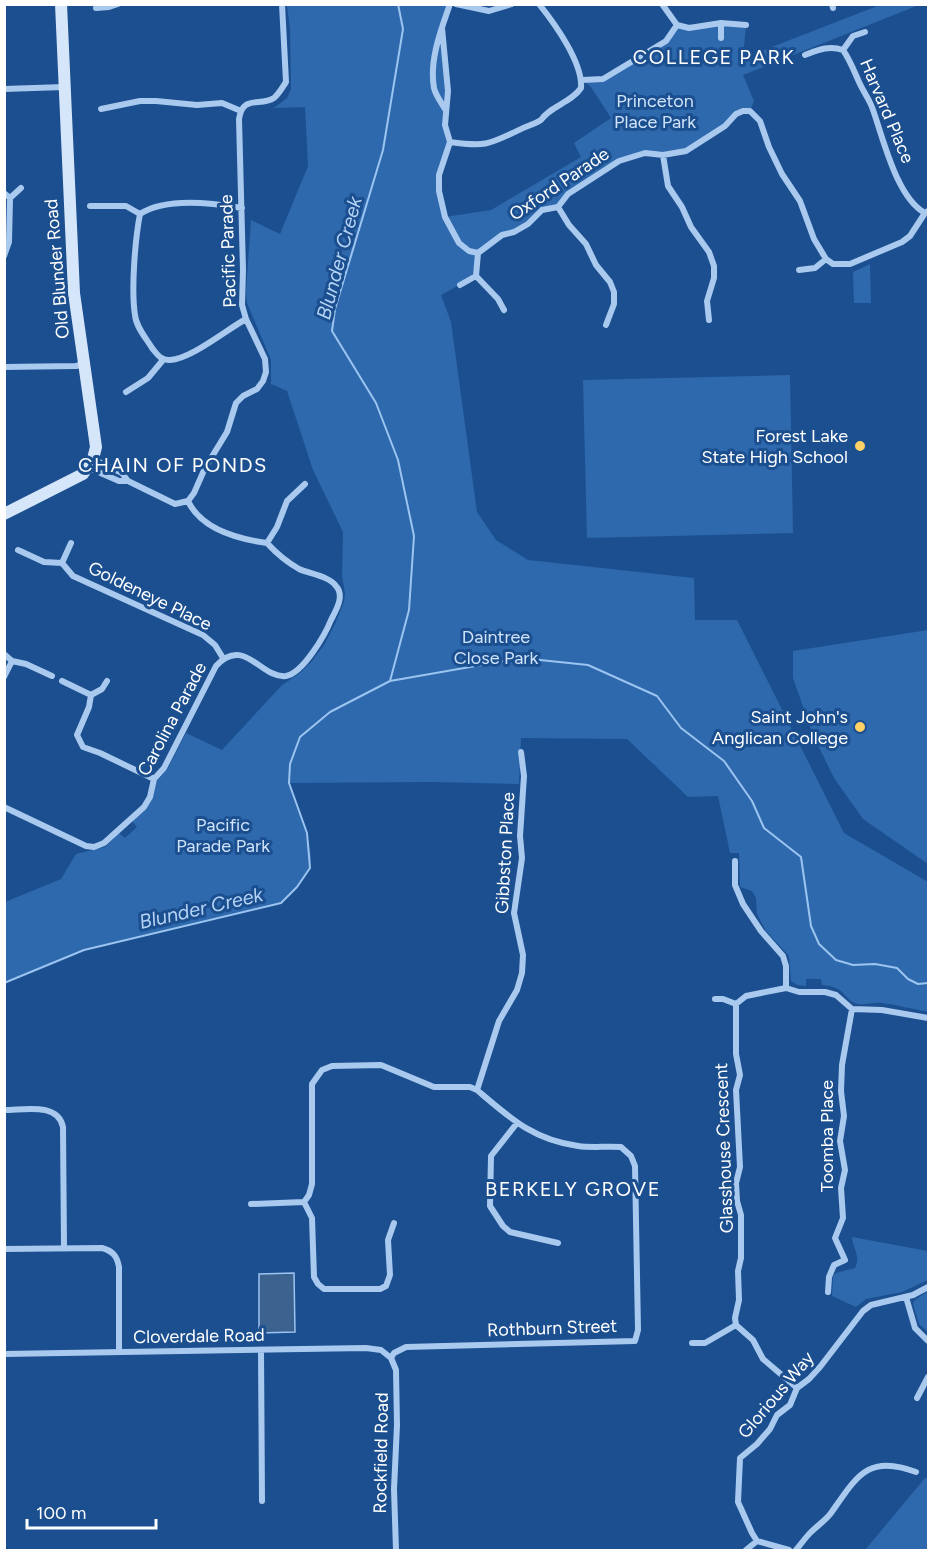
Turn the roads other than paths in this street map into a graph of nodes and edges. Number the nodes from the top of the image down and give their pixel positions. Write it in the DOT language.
graph roads {
  1 [pos="61,4"];
  2 [pos="118,4"];
  3 [pos="282,4"];
  4 [pos="450,4"];
  5 [pos="456,4"];
  6 [pos="512,4"];
  7 [pos="539,4"];
  8 [pos="662,4"];
  9 [pos="96,8"];
  10 [pos="721,23"];
  11 [pos="746,25"];
  12 [pos="677,26"];
  13 [pos="442,28"];
  14 [pos="865,32"];
  15 [pos="722,38"];
  16 [pos="843,50"];
  17 [pos="805,56"];
  18 [pos="582,80"];
  19 [pos="64,87"];
  20 [pos="4,89"];
  21 [pos="101,109"];
  22 [pos="445,109"];
  23 [pos="241,111"];
  24 [pos="450,142"];
  25 [pos="663,155"];
  26 [pos="21,188"];
  27 [pos="7,195"];
  28 [pos="90,206"];
  29 [pos="558,207"];
  30 [pos="242,208"];
  31 [pos="927,212"];
  32 [pos="140,214"];
  33 [pos="478,253"];
  34 [pos="4,256"];
  35 [pos="826,260"];
  36 [pos="800,270"];
  37 [pos="476,276"];
  38 [pos="460,285"];
  39 [pos="504,310"];
  40 [pos="246,319"];
  41 [pos="709,320"];
  42 [pos="606,325"];
  43 [pos="163,360"];
  44 [pos="85,364"];
  45 [pos="4,367"];
  46 [pos="126,392"];
  47 [pos="91,463"];
  48 [pos="128,481"];
  49 [pos="304,484"];
  50 [pos="188,501"];
  51 [pos="4,514"];
  52 [pos="71,543"];
  53 [pos="267,543"];
  54 [pos="18,550"];
  55 [pos="62,563"];
  56 [pos="4,654"];
  57 [pos="224,658"];
  58 [pos="12,661"];
  59 [pos="52,676"];
  60 [pos="4,677"];
  61 [pos="62,681"];
  62 [pos="107,681"];
  63 [pos="91,695"];
  64 [pos="521,752"];
  65 [pos="154,779"];
  66 [pos="4,807"];
  67 [pos="735,861"];
  68 [pos="786,988"];
  69 [pos="715,999"];
  70 [pos="736,1004"];
  71 [pos="852,1009"];
  72 [pos="928,1018"];
  73 [pos="477,1090"];
  74 [pos="4,1110"];
  75 [pos="517,1123"];
  76 [pos="304,1202"];
  77 [pos="251,1204"];
  78 [pos="394,1224"];
  79 [pos="558,1243"];
  80 [pos="64,1248"];
  81 [pos="4,1249"];
  82 [pos="928,1287"];
  83 [pos="828,1292"];
  84 [pos="906,1297"];
  85 [pos="736,1325"];
  86 [pos="928,1341"];
  87 [pos="692,1343"];
  88 [pos="261,1350"];
  89 [pos="119,1352"];
  90 [pos="4,1354"];
  91 [pos="390,1358"];
  92 [pos="928,1377"];
  93 [pos="797,1388"];
  94 [pos="917,1398"];
  95 [pos="916,1472"];
  96 [pos="262,1501"];
  97 [pos="758,1540"];
  98 [pos="396,1551"];
  99 [pos="746,1551"];
  100 [pos="789,1551"];
  101 [pos="796,1551"];
  1 -- 19 [label="main road, Old Blunder Road"];
  2 -- 9 [label="street"];
  3 -- 23 [label="street"];
  4 -- 13 [label="street"];
  5 -- 6 [label="street"];
  7 -- 18 [label="street"];
  8 -- 12 [label="street"];
  10 -- 11 [label="street"];
  10 -- 12 [label="street"];
  10 -- 15 [label="street"];
  12 -- 18 [label="street"];
  13 -- 22 [label="street"];
  13 -- 22 [label="street"];
  14 -- 16 [label="street, Harvard Place"];
  16 -- 17 [label="street, Harvard Place"];
  16 -- 31 [label="street, Harvard Place"];
  18 -- 24 [label="street"];
  19 -- 20 [label="street"];
  19 -- 44 [label="main road, Old Blunder Road"];
  21 -- 23 [label="street"];
  22 -- 24 [label="street"];
  23 -- 30 [label="street, Pacific Parade"];
  24 -- 33 [label="street"];
  25 -- 29 [label="street, Oxford Parade"];
  25 -- 35 [label="street, Oxford Parade"];
  25 -- 41 [label="street"];
  26 -- 27 [label="street"];
  27 -- 34 [label="street"];
  28 -- 32 [label="street"];
  29 -- 33 [label="street, Oxford Parade"];
  29 -- 42 [label="street"];
  30 -- 32 [label="street"];
  30 -- 40 [label="street, Pacific Parade"];
  31 -- 35 [label="street"];
  32 -- 43 [label="street"];
  33 -- 37 [label="street"];
  35 -- 36 [label="street"];
  37 -- 38 [label="street"];
  37 -- 39 [label="street"];
  40 -- 43 [label="street"];
  40 -- 50 [label="street, Pacific Parade"];
  43 -- 46 [label="street"];
  44 -- 45 [label="street"];
  44 -- 47 [label="main road, Old Blunder Road"];
  47 -- 48 [label="street"];
  47 -- 48 [label="street"];
  47 -- 51 [label="main road"];
  48 -- 50 [label="street"];
  49 -- 53 [label="street"];
  50 -- 53 [label="street, Carolina Parade"];
  52 -- 55 [label="street, Goldeneye Place"];
  53 -- 57 [label="street, Carolina Parade"];
  54 -- 55 [label="street, Goldeneye Place"];
  55 -- 57 [label="street, Goldeneye Place"];
  56 -- 58 [label="street"];
  57 -- 65 [label="street, Carolina Parade"];
  58 -- 59 [label="street"];
  58 -- 60 [label="street"];
  61 -- 63 [label="street"];
  62 -- 63 [label="street"];
  63 -- 65 [label="street"];
  64 -- 73 [label="street, Gibbston Place"];
  65 -- 66 [label="street, Carolina Parade"];
  67 -- 68 [label="street"];
  68 -- 70 [label="street"];
  68 -- 71 [label="street"];
  69 -- 70 [label="street"];
  70 -- 85 [label="street, Glasshouse Crescent"];
  71 -- 72 [label="street"];
  71 -- 83 [label="street, Toomba Place"];
  73 -- 75 [label="street, Rothburn Street"];
  73 -- 76 [label="street"];
  74 -- 80 [label="street"];
  75 -- 79 [label="street"];
  75 -- 91 [label="street, Rothburn Street"];
  76 -- 77 [label="street"];
  76 -- 78 [label="street"];
  80 -- 81 [label="street"];
  80 -- 89 [label="street"];
  82 -- 84 [label="street, Glorious Way"];
  84 -- 86 [label="street"];
  84 -- 93 [label="street, Glorious Way"];
  85 -- 87 [label="street"];
  85 -- 93 [label="street"];
  88 -- 89 [label="street, Cloverdale Road"];
  88 -- 91 [label="street, Cloverdale Road"];
  88 -- 96 [label="street"];
  89 -- 90 [label="street, Cloverdale Road"];
  91 -- 98 [label="street, Rockfield Road"];
  92 -- 94 [label="street"];
  93 -- 97 [label="street, Glorious Way"];
  95 -- 101 [label="street"];
  97 -- 99 [label="street"];
  97 -- 100 [label="street"];
}
